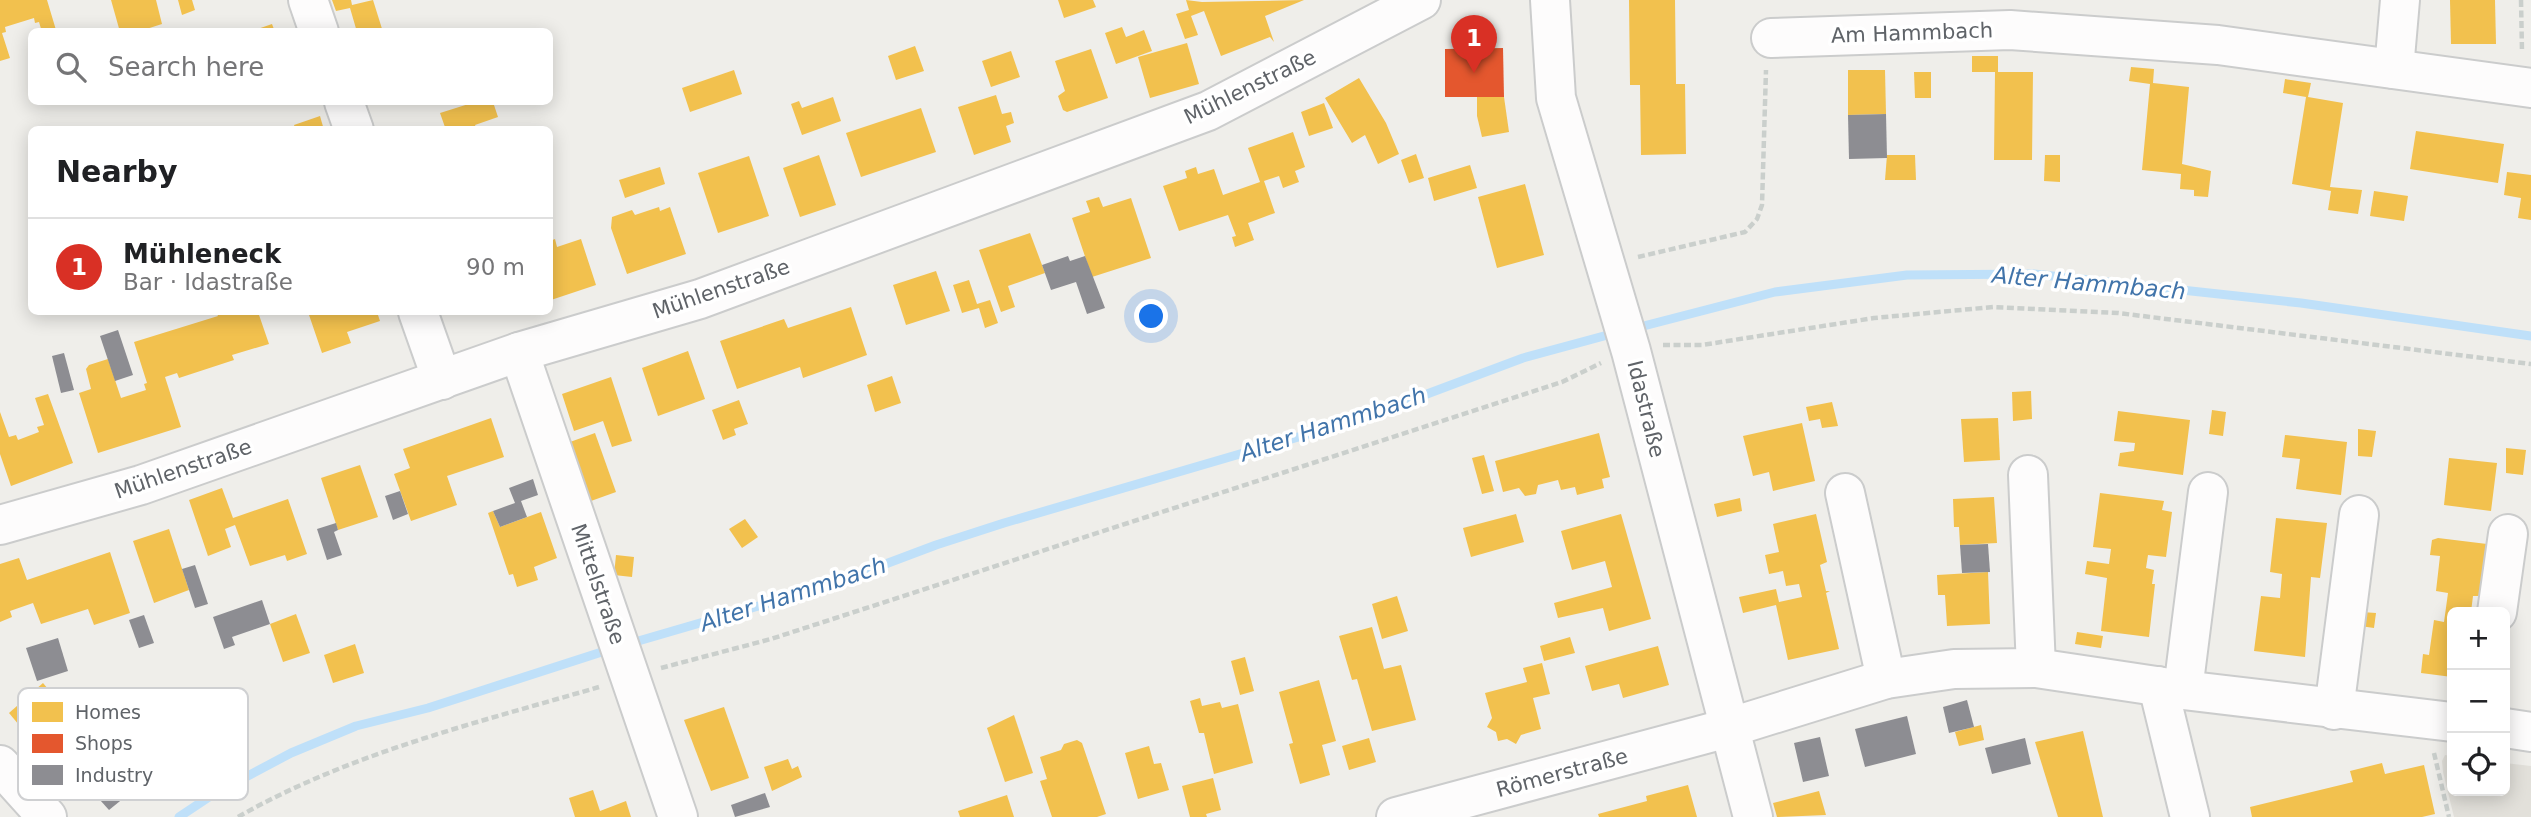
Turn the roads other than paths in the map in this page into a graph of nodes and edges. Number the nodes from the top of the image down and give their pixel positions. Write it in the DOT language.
graph roads {
  1 [pos="308,0"];
  2 [pos="1421,0"];
  3 [pos="1549,0"];
  4 [pos="2400,0"];
  5 [pos="318,28"];
  6 [pos="1771,38"];
  7 [pos="2394,69"];
  8 [pos="2531,88"];
  9 [pos="345,105"];
  10 [pos="353,126"];
  11 [pos="419,315"];
  12 [pos="519,352"];
  13 [pos="442,380"];
  14 [pos="2028,475"];
  15 [pos="2208,492"];
  16 [pos="1845,493"];
  17 [pos="2359,515"];
  18 [pos="0,526"];
  19 [pos="2508,534"];
  20 [pos="2498,607"];
  21 [pos="2036,668"];
  22 [pos="1886,679"];
  23 [pos="2170,688"];
  24 [pos="2334,710"];
  25 [pos="2439,721"];
  26 [pos="1728,729"];
  27 [pos="2510,730"];
  28 [pos="2531,732"];
  29 [pos="0,765"];
  30 [pos="18,785"];
  31 [pos="32,800"];
  32 [pos="47,817"];
  33 [pos="678,817"];
  34 [pos="1396,817"];
  35 [pos="1753,817"];
  36 [pos="2190,817"];
  1 -- 5 [label="street"];
  2 -- 12 [label="street, Mühlenstraße"];
  3 -- 26 [label="street, Idastraße"];
  4 -- 7 [label="street"];
  6 -- 7 [label="street, Am Hammbach"];
  7 -- 8 [label="street, Am Hammbach"];
  9 -- 10 [label="street"];
  11 -- 13 [label="street"];
  12 -- 13 [label="street, Mühlenstraße"];
  12 -- 33 [label="street, Mittelstraße"];
  13 -- 18 [label="street, Mühlenstraße"];
  14 -- 21 [label="street"];
  15 -- 23 [label="street"];
  16 -- 22 [label="street"];
  17 -- 24 [label="street"];
  19 -- 20 [label="street"];
  21 -- 22 [label="street, Römerstraße"];
  21 -- 23 [label="street, Römerstraße"];
  22 -- 26 [label="street, Römerstraße"];
  23 -- 24 [label="street, Römerstraße"];
  23 -- 36 [label="street"];
  24 -- 25 [label="street, Römerstraße"];
  26 -- 34 [label="street, Römerstraße"];
  26 -- 35 [label="street, Idastraße"];
  27 -- 28 [label="street"];
  29 -- 30 [label="street"];
  31 -- 32 [label="street"];
}
